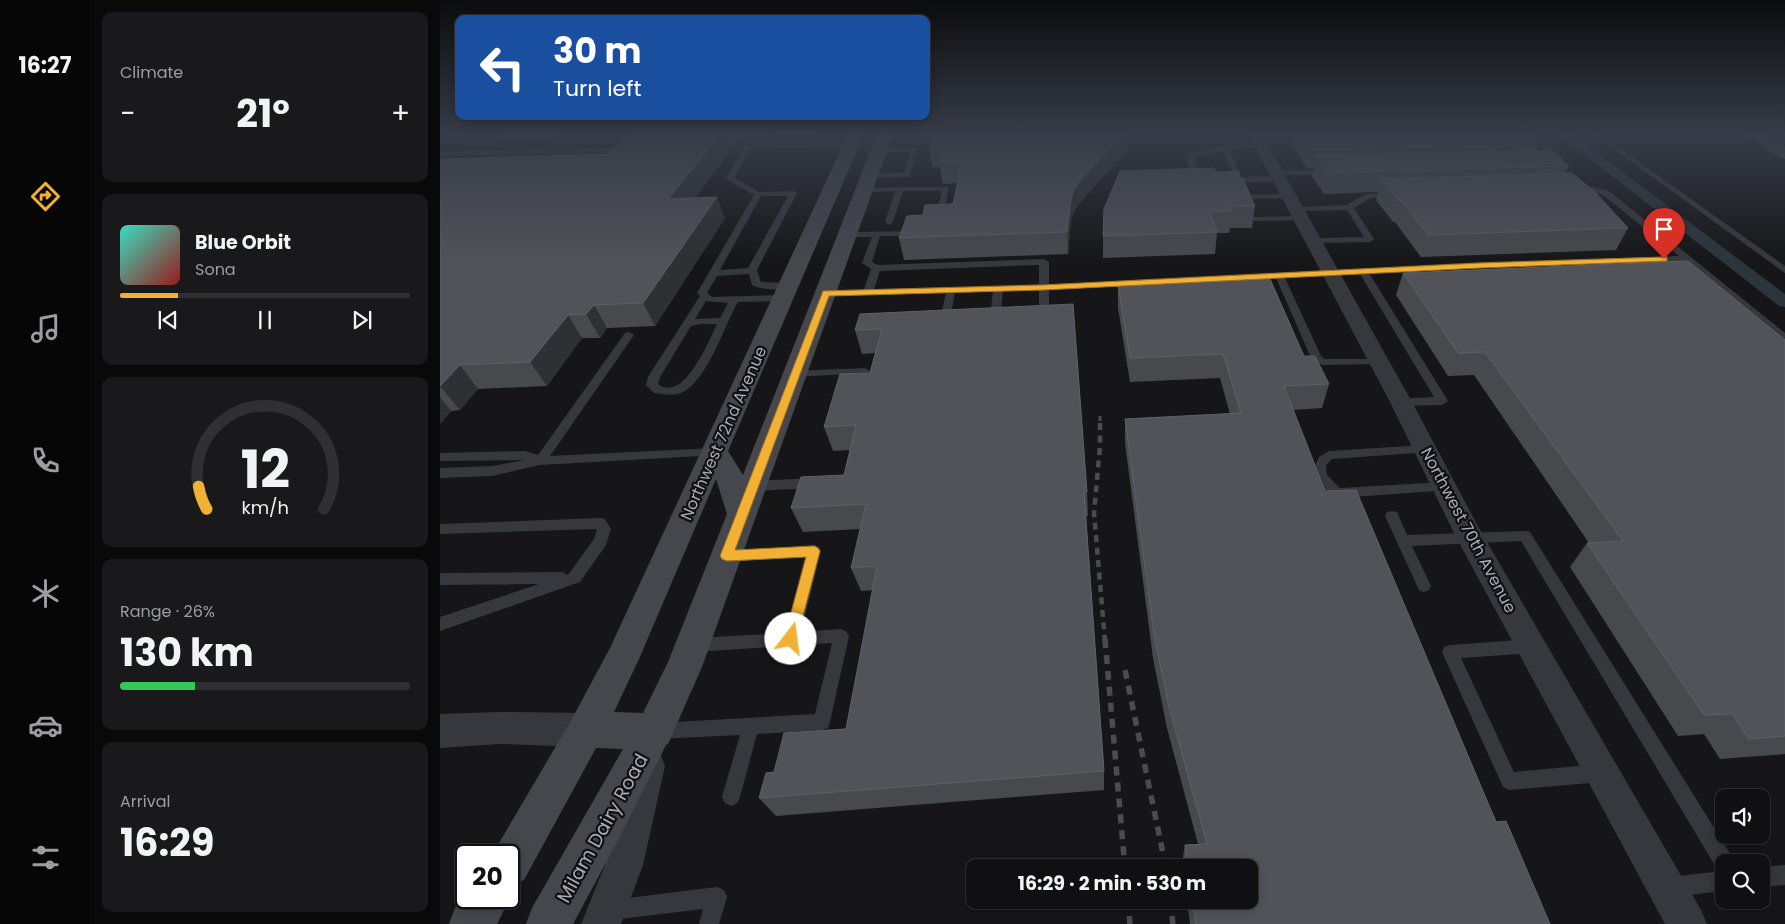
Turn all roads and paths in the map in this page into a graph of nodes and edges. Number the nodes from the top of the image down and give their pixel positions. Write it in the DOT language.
graph roads {
  1 [pos="730,177"];
  2 [pos="837,177"];
  3 [pos="869,177"];
  4 [pos="889,177"];
  5 [pos="1215,177"];
  6 [pos="1278,177"];
  7 [pos="1324,177"];
  8 [pos="1656,177"];
  9 [pos="1238,178"];
  10 [pos="900,189"];
  11 [pos="1564,190"];
  12 [pos="758,194"];
  13 [pos="1288,195"];
  14 [pos="1408,195"];
  15 [pos="1242,197"];
  16 [pos="1349,207"];
  17 [pos="1253,219"];
  18 [pos="939,220"];
  19 [pos="889,222"];
  20 [pos="919,233"];
  21 [pos="877,234"];
  22 [pos="847,235"];
  23 [pos="1315,242"];
  24 [pos="1687,259"];
  25 [pos="876,268"];
  26 [pos="1785,270"];
  27 [pos="1363,271"];
  28 [pos="752,272"];
  29 [pos="712,273"];
  30 [pos="1331,273"];
  31 [pos="1279,275"];
  32 [pos="1043,287"];
  33 [pos="998,289"];
  34 [pos="951,290"];
  35 [pos="786,293"];
  36 [pos="826,293"];
  37 [pos="868,293"];
  38 [pos="704,297"];
  39 [pos="735,300"];
  40 [pos="1024,316"];
  41 [pos="995,317"];
  42 [pos="945,319"];
  43 [pos="722,321"];
  44 [pos="689,323"];
  45 [pos="629,335"];
  46 [pos="1785,338"];
  47 [pos="1378,361"];
  48 [pos="865,371"];
  49 [pos="794,374"];
  50 [pos="1401,402"];
  51 [pos="1425,449"];
  52 [pos="714,452"];
  53 [pos="440,457"];
  54 [pos="540,461"];
  55 [pos="440,474"];
  56 [pos="823,482"];
  57 [pos="753,486"];
  58 [pos="1445,487"];
  59 [pos="742,514"];
  60 [pos="1392,516"];
  61 [pos="440,529"];
  62 [pos="1470,537"];
  63 [pos="1403,541"];
  64 [pos="727,556"];
  65 [pos="575,578"];
  66 [pos="440,579"];
  67 [pos="1424,586"];
  68 [pos="440,624"];
  69 [pos="791,639"];
  70 [pos="694,645"];
  71 [pos="1532,646"];
  72 [pos="751,726"];
  73 [pos="586,730"];
  74 [pos="440,731"];
  75 [pos="654,731"];
  76 [pos="1603,773"];
  77 [pos="731,797"];
  78 [pos="520,846"];
  79 [pos="1719,854"];
  80 [pos="1785,875"];
  81 [pos="1770,876"];
  82 [pos="1715,882"];
  83 [pos="1667,887"];
  84 [pos="481,909"];
  85 [pos="604,917"];
  86 [pos="471,924"];
  87 [pos="548,924"];
  88 [pos="709,924"];
  89 [pos="1687,924"];
  1 -- 12 [label="lane"];
  2 -- 35 [label="main road, Northwest 72nd Avenue"];
  3 -- 22 [label="main road"];
  4 -- 10 [label="lane"];
  5 -- 9 [label="lane"];
  6 -- 13 [label="street, Northwest 70th Avenue"];
  7 -- 13 [label="lane"];
  8 -- 26 [label="lane"];
  9 -- 13 [label="lane"];
  10 -- 18 [label="lane"];
  10 -- 19 [label="lane"];
  11 -- 24 [label="lane"];
  12 -- 28 [label="lane"];
  12 -- 29 [label="lane"];
  13 -- 15 [label="lane"];
  13 -- 16 [label="lane"];
  13 -- 17 [label="lane"];
  13 -- 23 [label="street, Northwest 70th Avenue"];
  14 -- 16 [label="lane"];
  16 -- 23 [label="lane"];
  20 -- 21 [label="lane"];
  21 -- 22 [label="lane"];
  21 -- 25 [label="lane"];
  22 -- 36 [label="main road"];
  23 -- 30 [label="street, Northwest 70th Avenue"];
  24 -- 27 [label="lane"];
  24 -- 46 [label="lane"];
  25 -- 32 [label="lane"];
  25 -- 37 [label="lane"];
  27 -- 30 [label="lane"];
  27 -- 50 [label="lane"];
  28 -- 29 [label="lane"];
  28 -- 35 [label="lane"];
  29 -- 38 [label="lane"];
  30 -- 31 [label="lane"];
  30 -- 47 [label="street, Northwest 70th Avenue"];
  31 -- 32 [label="lane"];
  31 -- 47 [label="lane"];
  32 -- 33 [label="lane"];
  32 -- 40 [label="lane"];
  33 -- 34 [label="lane"];
  33 -- 41 [label="lane"];
  34 -- 37 [label="lane"];
  34 -- 42 [label="lane"];
  35 -- 36 [label="main road"];
  35 -- 39 [label="lane"];
  35 -- 52 [label="main road, Northwest 72nd Avenue"];
  36 -- 37 [label="lane"];
  36 -- 49 [label="main road"];
  38 -- 39 [label="lane"];
  38 -- 44 [label="lane"];
  39 -- 43 [label="lane"];
  43 -- 44 [label="lane"];
  43 -- 44 [label="lane"];
  45 -- 54 [label="lane"];
  47 -- 50 [label="street, Northwest 70th Avenue"];
  48 -- 49 [label="lane"];
  49 -- 57 [label="main road"];
  50 -- 51 [label="street, Northwest 70th Avenue"];
  51 -- 58 [label="street, Northwest 70th Avenue"];
  51 -- 58 [label="lane"];
  52 -- 54 [label="lane"];
  52 -- 59 [label="main road"];
  52 -- 73 [label="main road, Northwest 72nd Avenue"];
  53 -- 54 [label="lane"];
  54 -- 55 [label="lane"];
  56 -- 57 [label="lane"];
  57 -- 59 [label="main road"];
  58 -- 62 [label="street, Northwest 70th Avenue"];
  59 -- 64 [label="main road"];
  60 -- 63 [label="lane"];
  61 -- 65 [label="lane"];
  62 -- 63 [label="lane"];
  62 -- 71 [label="street, Northwest 70th Avenue"];
  62 -- 79 [label="lane"];
  63 -- 67 [label="lane"];
  64 -- 69 [label="lane"];
  64 -- 70 [label="main road"];
  65 -- 66 [label="lane"];
  65 -- 68 [label="lane"];
  69 -- 70 [label="lane"];
  69 -- 72 [label="lane"];
  70 -- 75 [label="main road"];
  71 -- 76 [label="street, Northwest 70th Avenue"];
  71 -- 76 [label="lane"];
  72 -- 75 [label="lane"];
  72 -- 77 [label="lane"];
  73 -- 74 [label="street"];
  73 -- 75 [label="main road"];
  73 -- 78 [label="main road"];
  75 -- 85 [label="street"];
  75 -- 87 [label="main road, Milam Dairy Road"];
  76 -- 83 [label="street, Northwest 70th Avenue"];
  80 -- 81 [label="lane"];
  82 -- 83 [label="lane"];
  83 -- 89 [label="street, Northwest 70th Avenue"];
  84 -- 86 [label="main road"];
  85 -- 88 [label="lane"];
}
